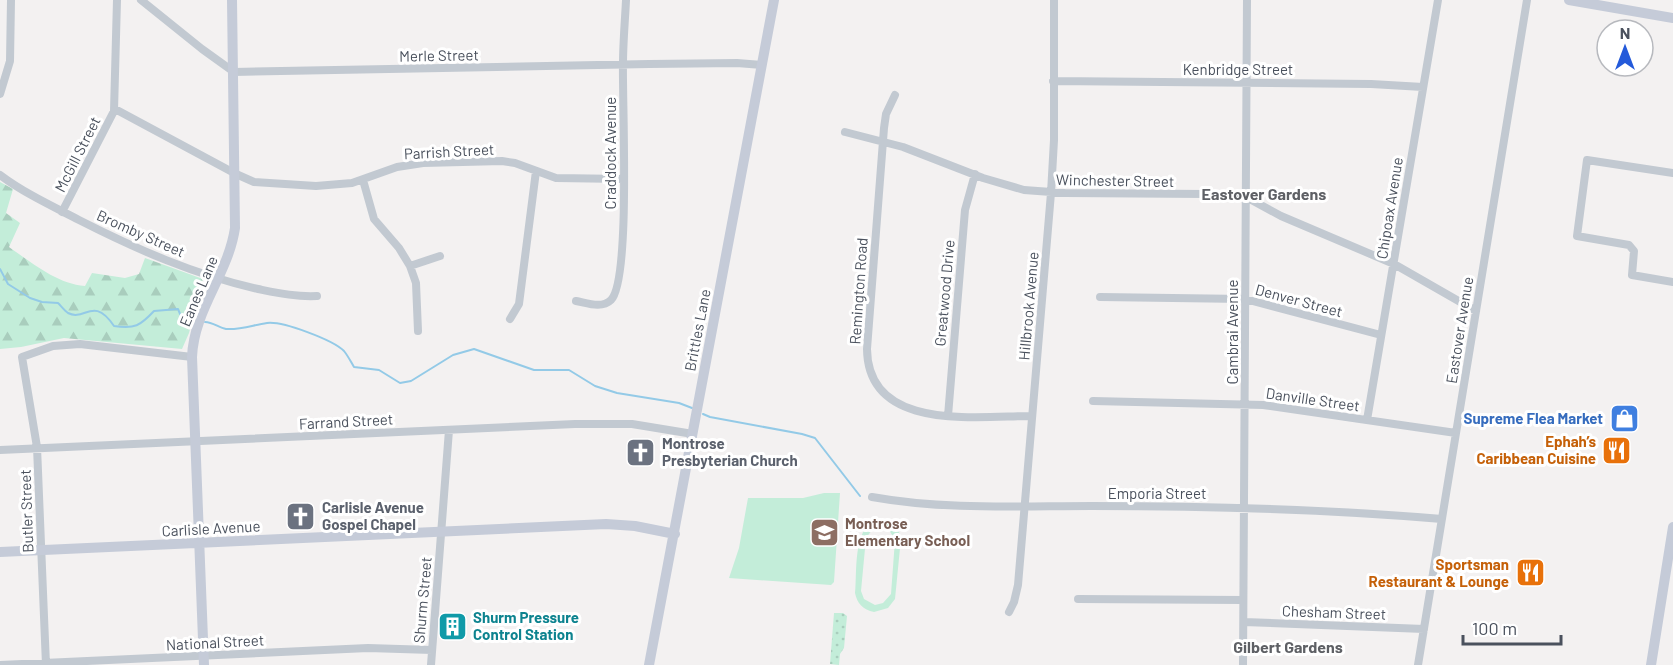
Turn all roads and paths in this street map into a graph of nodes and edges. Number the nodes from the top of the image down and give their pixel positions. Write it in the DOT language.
graph roads {
  1 [pos="11,0"];
  2 [pos="117,0"];
  3 [pos="141,0"];
  4 [pos="232,0"];
  5 [pos="626,0"];
  6 [pos="774,0"];
  7 [pos="1054,0"];
  8 [pos="1247,0"];
  9 [pos="1438,0"];
  10 [pos="1527,0"];
  11 [pos="1569,0"];
  12 [pos="1673,18"];
  13 [pos="623,65"];
  14 [pos="762,65"];
  15 [pos="234,72"];
  16 [pos="1053,81"];
  17 [pos="1247,83"];
  18 [pos="1423,87"];
  19 [pos="0,94"];
  20 [pos="895,95"];
  21 [pos="115,109"];
  22 [pos="845,132"];
  23 [pos="883,141"];
  24 [pos="536,171"];
  25 [pos="1673,173"];
  26 [pos="236,174"];
  27 [pos="975,174"];
  28 [pos="0,175"];
  29 [pos="624,179"];
  30 [pos="363,180"];
  31 [pos="1051,193"];
  32 [pos="1246,197"];
  33 [pos="62,212"];
  34 [pos="440,256"];
  35 [pos="1394,264"];
  36 [pos="410,266"];
  37 [pos="218,279"];
  38 [pos="1673,282"];
  39 [pos="317,296"];
  40 [pos="1100,297"];
  41 [pos="1245,299"];
  42 [pos="576,301"];
  43 [pos="1476,312"];
  44 [pos="510,319"];
  45 [pos="418,332"];
  46 [pos="1382,335"];
  47 [pos="192,357"];
  48 [pos="1093,401"];
  49 [pos="1245,403"];
  50 [pos="948,416"];
  51 [pos="1032,416"];
  52 [pos="1367,420"];
  53 [pos="449,430"];
  54 [pos="1456,433"];
  55 [pos="693,434"];
  56 [pos="196,440"];
  57 [pos="37,447"];
  58 [pos="0,450"];
  59 [pos="872,497"];
  60 [pos="1025,506"];
  61 [pos="1244,508"];
  62 [pos="1442,519"];
  63 [pos="1673,527"];
  64 [pos="441,532"];
  65 [pos="675,534"];
  66 [pos="200,543"];
  67 [pos="41,550"];
  68 [pos="0,552"];
  69 [pos="1671,557"];
  70 [pos="1078,599"];
  71 [pos="1243,600"];
  72 [pos="1009,612"];
  73 [pos="1244,622"];
  74 [pos="1424,629"];
  75 [pos="432,650"];
  76 [pos="204,660"];
  77 [pos="46,664"];
  78 [pos="0,665"];
  79 [pos="431,665"];
  80 [pos="649,665"];
  81 [pos="1243,665"];
  82 [pos="1418,665"];
  83 [pos="1651,665"];
  1 -- 19 [label="street"];
  2 -- 21 [label="street, McGill Street"];
  3 -- 15 [label="street"];
  4 -- 15 [label="street, Eanes Lane"];
  5 -- 13 [label="street, Craddock Avenue"];
  6 -- 14 [label="street, Brittles Lane"];
  7 -- 16 [label="street, Hillbrook Avenue"];
  8 -- 17 [label="street, Cambrai Avenue"];
  9 -- 18 [label="street, Chipoax Avenue"];
  10 -- 43 [label="street, Eastover Avenue"];
  11 -- 12 [label="street"];
  13 -- 14 [label="street, Merle Street"];
  13 -- 15 [label="street, Merle Street"];
  13 -- 29 [label="street, Craddock Avenue"];
  14 -- 55 [label="street, Brittles Lane"];
  15 -- 26 [label="street, Eanes Lane"];
  16 -- 17 [label="street, Kenbridge Street"];
  16 -- 31 [label="street, Hillbrook Avenue"];
  17 -- 18 [label="street, Kenbridge Street"];
  17 -- 32 [label="street, Cambrai Avenue"];
  18 -- 35 [label="street, Chipoax Avenue"];
  20 -- 23 [label="street, Remington Road"];
  21 -- 26 [label="street, Parrish Street"];
  21 -- 33 [label="street, McGill Street"];
  22 -- 23 [label="street, Winchester Street"];
  23 -- 27 [label="street, Winchester Street"];
  23 -- 50 [label="street, Remington Road"];
  24 -- 29 [label="street, Parrish Street"];
  24 -- 30 [label="street, Parrish Street"];
  24 -- 44 [label="street"];
  25 -- 38 [label="street"];
  26 -- 30 [label="street, Parrish Street"];
  26 -- 37 [label="street, Eanes Lane"];
  27 -- 31 [label="street, Winchester Street"];
  27 -- 50 [label="street, Greatwood Drive"];
  28 -- 33 [label="street, Bromby Street"];
  29 -- 42 [label="street, Craddock Avenue"];
  30 -- 36 [label="street"];
  31 -- 32 [label="street, Winchester Street"];
  31 -- 51 [label="street, Hillbrook Avenue"];
  32 -- 35 [label="street, Winchester Street"];
  32 -- 41 [label="street, Cambrai Avenue"];
  33 -- 37 [label="street, Bromby Street"];
  34 -- 36 [label="street"];
  35 -- 43 [label="street, Winchester Street"];
  35 -- 46 [label="street, Chipoax Avenue"];
  36 -- 45 [label="street"];
  37 -- 39 [label="street, Bromby Street"];
  37 -- 47 [label="street, Eanes Lane"];
  40 -- 41 [label="street, Denver Street"];
  41 -- 46 [label="street, Denver Street"];
  41 -- 49 [label="street, Cambrai Avenue"];
  43 -- 54 [label="street, Eastover Avenue"];
  46 -- 52 [label="street, Chipoax Avenue"];
  47 -- 56 [label="street, Eanes Lane"];
  47 -- 57 [label="street, Butler Street"];
  48 -- 49 [label="street, Danville Street"];
  49 -- 52 [label="street, Danville Street"];
  49 -- 61 [label="street, Cambrai Avenue"];
  50 -- 51 [label="street, Remington Road"];
  51 -- 60 [label="street, Hillbrook Avenue"];
  52 -- 54 [label="street, Danville Street"];
  53 -- 55 [label="street, Farrand Street"];
  53 -- 56 [label="street, Farrand Street"];
  53 -- 64 [label="street, Shurm Street"];
  54 -- 62 [label="street, Eastover Avenue"];
  55 -- 65 [label="street, Brittles Lane"];
  56 -- 57 [label="street, Farrand Street"];
  56 -- 66 [label="street, Eanes Lane"];
  57 -- 58 [label="street, Farrand Street"];
  57 -- 67 [label="street, Butler Street"];
  59 -- 60 [label="street, Emporia Street"];
  60 -- 61 [label="street, Emporia Street"];
  60 -- 72 [label="street, Hillbrook Avenue"];
  61 -- 62 [label="street, Emporia Street"];
  61 -- 71 [label="street, Cambrai Avenue"];
  62 -- 74 [label="street, Eastover Avenue"];
  63 -- 69 [label="street"];
  64 -- 65 [label="street, Carlisle Avenue"];
  64 -- 66 [label="street, Carlisle Avenue"];
  64 -- 75 [label="street, Shurm Street"];
  65 -- 80 [label="street, Brittles Lane"];
  66 -- 67 [label="street, Carlisle Avenue"];
  66 -- 76 [label="street, Eanes Lane"];
  67 -- 68 [label="street, Carlisle Avenue"];
  67 -- 77 [label="street, Butler Street"];
  69 -- 83 [label="street"];
  70 -- 71 [label="street"];
  71 -- 73 [label="street, Cambrai Avenue"];
  73 -- 74 [label="street, Chesham Street"];
  73 -- 81 [label="street, Cambrai Avenue"];
  74 -- 82 [label="street, Eastover Avenue"];
  75 -- 76 [label="street, National Street"];
  75 -- 79 [label="street, Shurm Street"];
  76 -- 77 [label="street, National Street"];
  77 -- 78 [label="street, National Street"];
}
